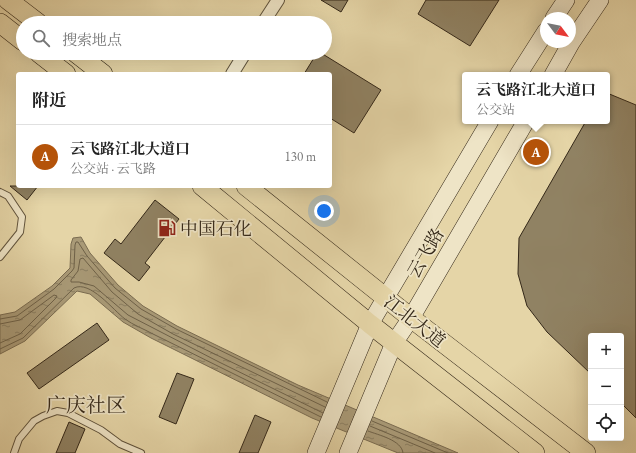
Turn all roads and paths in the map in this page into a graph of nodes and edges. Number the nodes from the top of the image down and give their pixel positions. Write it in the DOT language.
graph roads {
  1 [pos="8,0"];
  2 [pos="278,0"];
  3 [pos="566,0"];
  4 [pos="600,0"];
  5 [pos="558,12"];
  6 [pos="29,16"];
  7 [pos="268,16"];
  8 [pos="0,23"];
  9 [pos="16,36"];
  10 [pos="540,40"];
  11 [pos="48,60"];
  12 [pos="86,60"];
  13 [pos="241,60"];
  14 [pos="63,72"];
  15 [pos="101,72"];
  16 [pos="233,72"];
  17 [pos="520,72"];
  18 [pos="555,72"];
  19 [pos="488,124"];
  20 [pos="524,124"];
  21 [pos="204,188"];
  22 [pos="248,188"];
  23 [pos="0,192"];
  24 [pos="0,257"];
  25 [pos="386,298"];
  26 [pos="411,318"];
  27 [pos="370,324"];
  28 [pos="394,343"];
  29 [pos="14,453"];
  30 [pos="141,453"];
  31 [pos="316,453"];
  32 [pos="348,453"];
  33 [pos="535,453"];
  34 [pos="586,453"];
  1 -- 6 [label="main road"];
  2 -- 7 [label="street"];
  3 -- 5 [label="main road"];
  4 -- 18 [label="main road"];
  8 -- 9 [label="main road"];
  10 -- 17 [label="main road"];
  11 -- 14 [label="main road"];
  12 -- 15 [label="main road"];
  13 -- 16 [label="street"];
  19 -- 25 [label="main road, 云飞路"];
  20 -- 26 [label="main road, 云飞路"];
  21 -- 27 [label="main road, 江北大道"];
  22 -- 25 [label="main road, 江北大道"];
  23 -- 24 [label="lane"];
  25 -- 26 [label="main road, 江北大道"];
  25 -- 27 [label="main road, 云飞路"];
  26 -- 28 [label="main road, 云飞路"];
  26 -- 34 [label="main road, 江北大道"];
  27 -- 28 [label="main road, 江北大道"];
  27 -- 31 [label="main road, 云飞路"];
  28 -- 32 [label="main road, 云飞路"];
  28 -- 33 [label="main road, 江北大道"];
  29 -- 30 [label="lane"];
}
